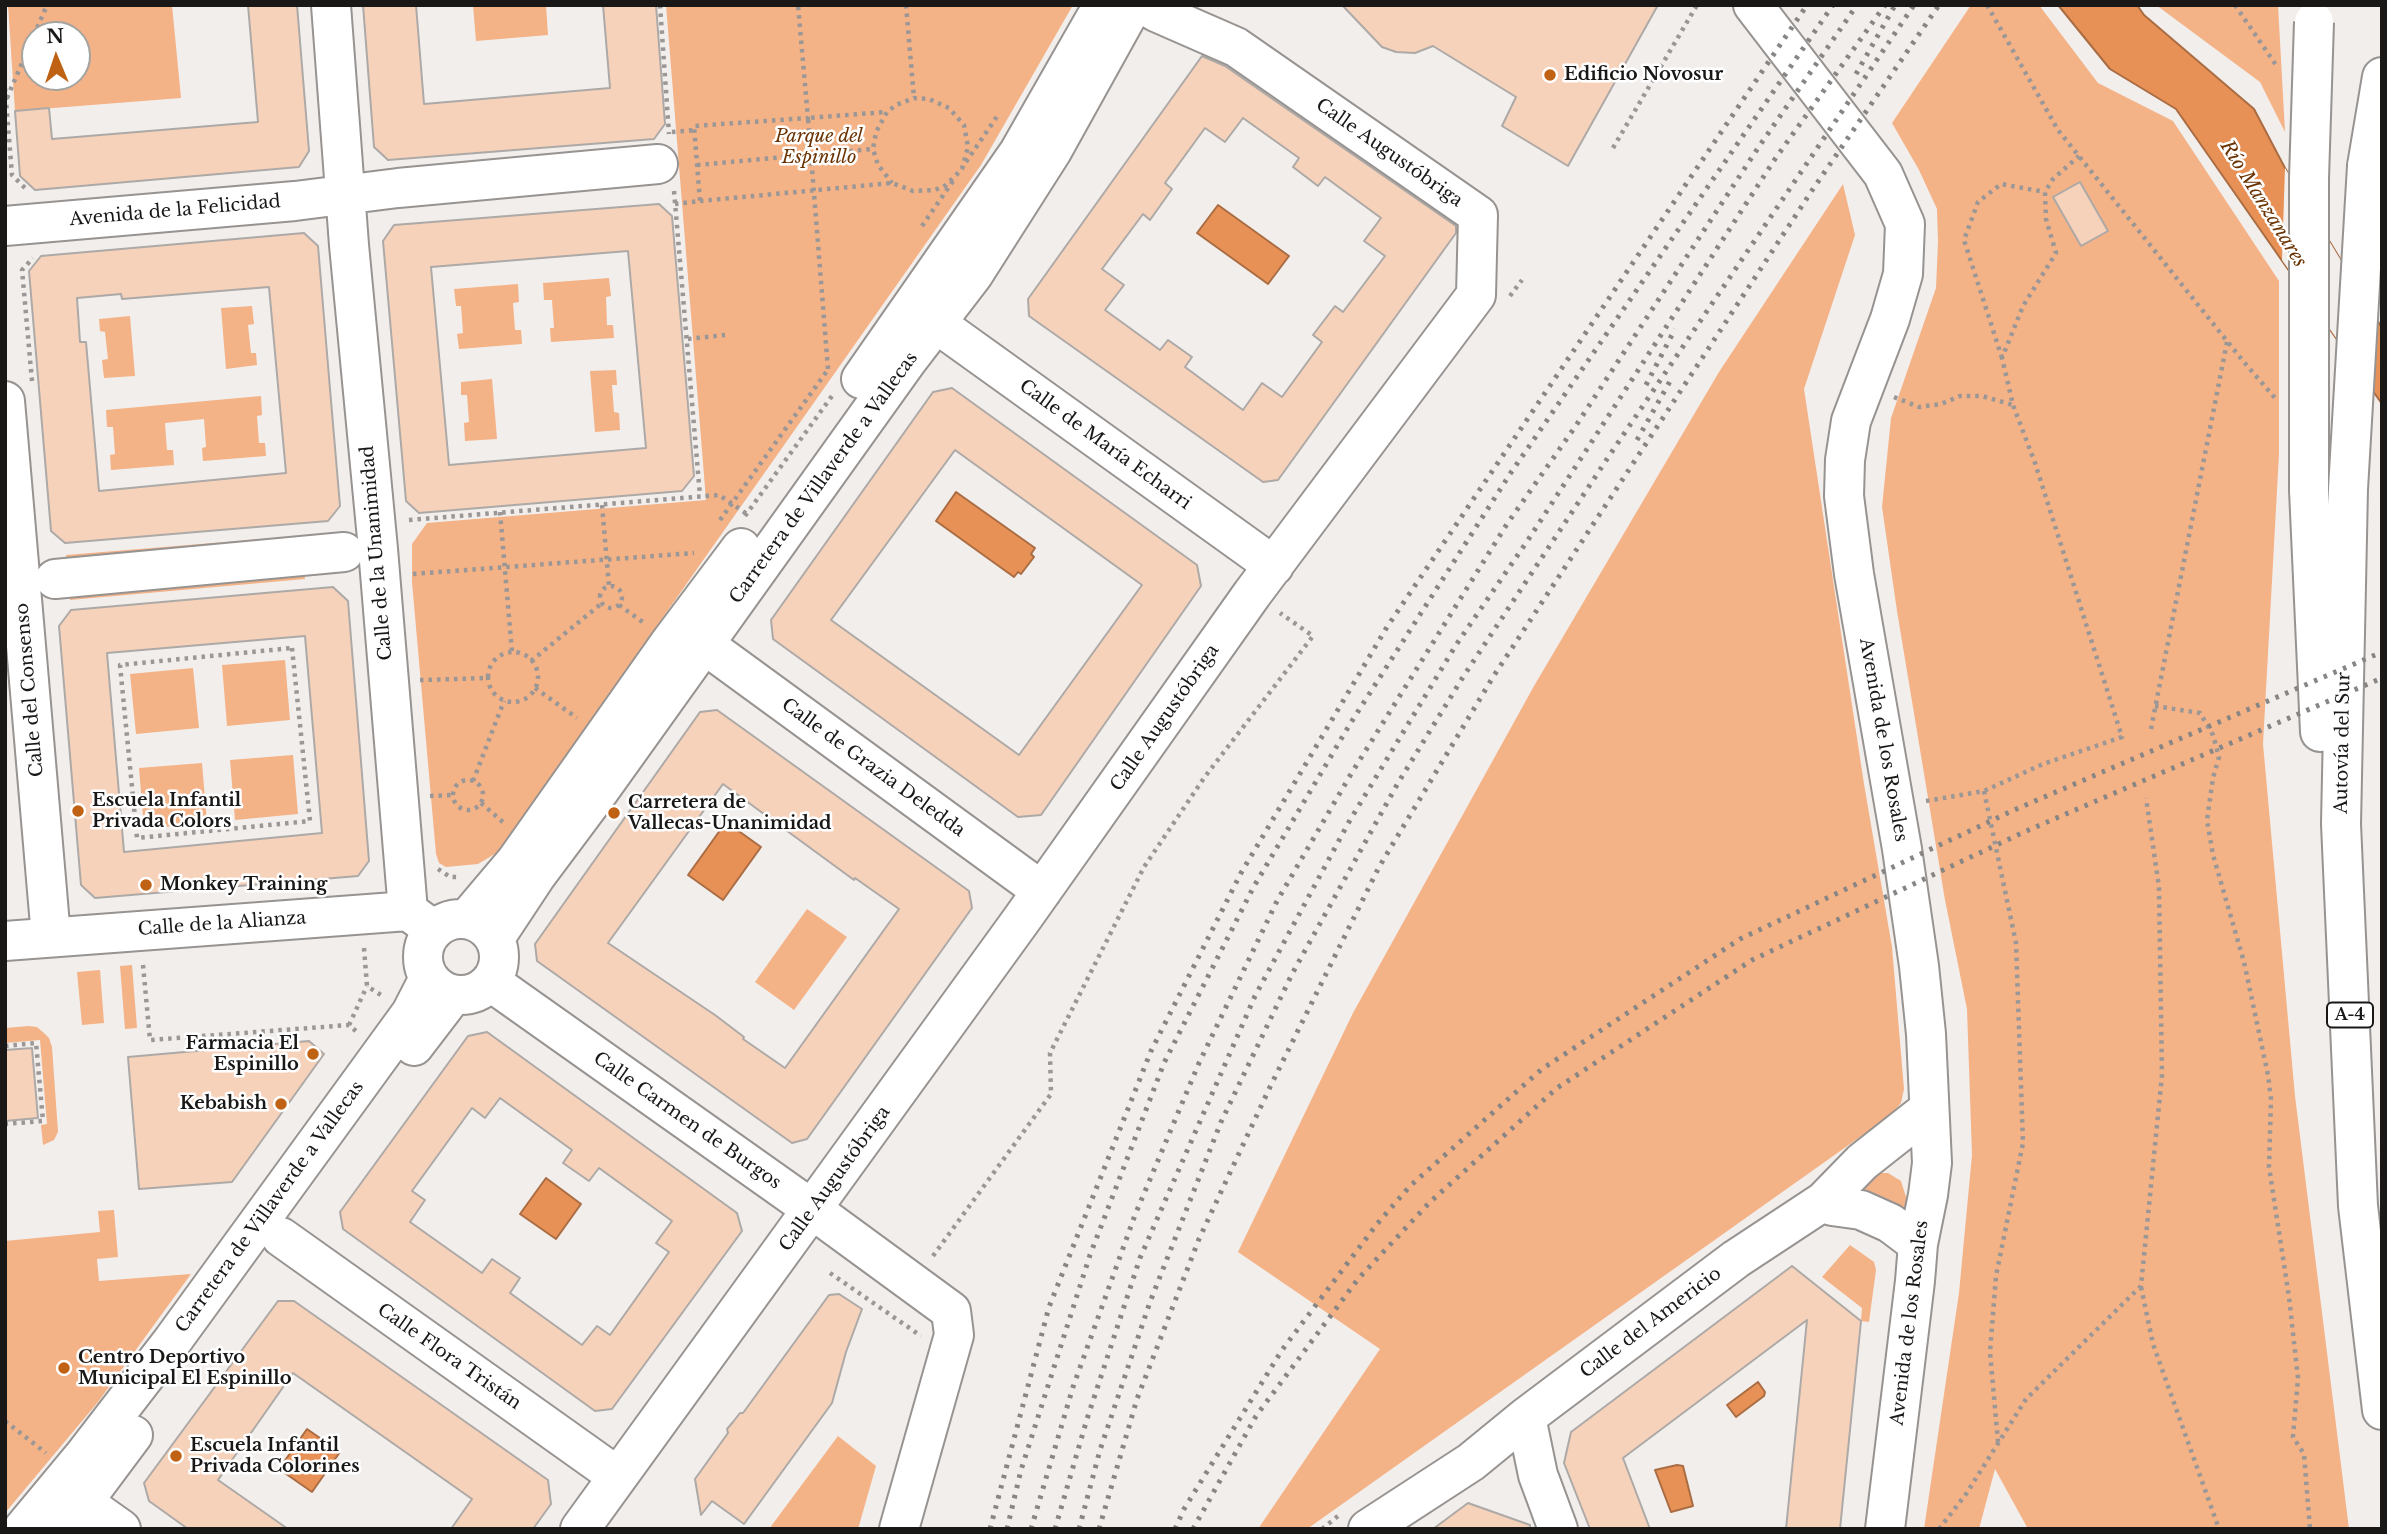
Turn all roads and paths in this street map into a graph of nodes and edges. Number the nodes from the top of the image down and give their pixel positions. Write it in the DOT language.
graph roads {
  1 [pos="47,5"];
  2 [pos="331,5"];
  3 [pos="660,5"];
  4 [pos="798,5"];
  5 [pos="906,5"];
  6 [pos="1103,5"];
  7 [pos="1133,5"];
  8 [pos="1145,5"];
  9 [pos="1697,5"];
  10 [pos="1754,5"];
  11 [pos="1987,5"];
  12 [pos="2314,14"];
  13 [pos="2382,77"];
  14 [pos="5,88"];
  15 [pos="914,98"];
  16 [pos="6,100"];
  17 [pos="887,112"];
  18 [pos="808,118"];
  19 [pos="1613,148"];
  20 [pos="873,149"];
  21 [pos="812,155"];
  22 [pos="2079,156"];
  23 [pos="667,164"];
  24 [pos="697,166"];
  25 [pos="892,183"];
  26 [pos="813,191"];
  27 [pos="2045,192"];
  28 [pos="345,194"];
  29 [pos="33,196"];
  30 [pos="700,201"];
  31 [pos="675,204"];
  32 [pos="5,226"];
  33 [pos="937,324"];
  34 [pos="725,335"];
  35 [pos="688,339"];
  36 [pos="2227,342"];
  37 [pos="2002,358"];
  38 [pos="828,369"];
  39 [pos="1864,388"];
  40 [pos="2277,400"];
  41 [pos="5,401"];
  42 [pos="2014,405"];
  43 [pos="700,496"];
  44 [pos="602,505"];
  45 [pos="500,512"];
  46 [pos="747,514"];
  47 [pos="402,521"];
  48 [pos="344,552"];
  49 [pos="695,552"];
  50 [pos="606,560"];
  51 [pos="1274,566"];
  52 [pos="505,567"];
  53 [pos="407,575"];
  54 [pos="55,579"];
  55 [pos="609,586"];
  56 [pos="601,604"];
  57 [pos="619,605"];
  58 [pos="1278,612"];
  59 [pos="645,623"];
  60 [pos="705,645"];
  61 [pos="512,652"];
  62 [pos="531,661"];
  63 [pos="487,678"];
  64 [pos="416,680"];
  65 [pos="535,688"];
  66 [pos="504,701"];
  67 [pos="2155,706"];
  68 [pos="578,718"];
  69 [pos="2151,729"];
  70 [pos="129,751"];
  71 [pos="120,752"];
  72 [pos="473,781"];
  73 [pos="1983,792"];
  74 [pos="453,795"];
  75 [pos="426,796"];
  76 [pos="2146,798"];
  77 [pos="481,803"];
  78 [pos="1916,803"];
  79 [pos="504,823"];
  80 [pos="2341,824"];
  81 [pos="1042,891"];
  82 [pos="451,924"];
  83 [pos="51,937"];
  84 [pos="5,941"];
  85 [pos="142,957"];
  86 [pos="491,982"];
  87 [pos="367,986"];
  88 [pos="441,986"];
  89 [pos="349,1025"];
  90 [pos="367,1040"];
  91 [pos="5,1046"];
  92 [pos="1928,1110"];
  93 [pos="5,1125"];
  94 [pos="1862,1162"];
  95 [pos="1824,1201"];
  96 [pos="813,1210"];
  97 [pos="1919,1236"];
  98 [pos="281,1237"];
  99 [pos="925,1250"];
  100 [pos="830,1273"];
  101 [pos="2141,1286"];
  102 [pos="930,1342"];
  103 [pos="2382,1410"];
  104 [pos="1526,1417"];
  105 [pos="5,1421"];
  106 [pos="1998,1443"];
  107 [pos="52,1457"];
  108 [pos="617,1476"];
  109 [pos="71,1516"];
  110 [pos="23,1529"];
  111 [pos="121,1529"];
  112 [pos="580,1529"];
  113 [pos="899,1529"];
  114 [pos="1368,1529"];
  115 [pos="1558,1529"];
  116 [pos="1885,1529"];
  117 [pos="1939,1529"];
  118 [pos="2219,1529"];
  119 [pos="2310,1529"];
  1 -- 16 [label="path"];
  2 -- 28 [label="main road, Calle de la Unanimidad"];
  3 -- 23 [label="path"];
  4 -- 18 [label="path"];
  5 -- 15 [label="path"];
  6 -- 82 [label="main road, Carretera de Villaverde a Vallecas"];
  7 -- 33 [label="main road, Carretera de Villaverde a Vallecas"];
  8 -- 51 [label="main road, Calle Augustóbriga"];
  9 -- 19 [label="path"];
  10 -- 39 [label="main road, Avenida de los Rosales"];
  11 -- 22 [label="path"];
  12 -- 80 [label="main road, bridge"];
  13 -- 80 [label="main road, Autovía del Sur / A-4, bridge"];
  14 -- 16 [label="path"];
  15 -- 17 [label="path"];
  15 -- 25 [label="path"];
  16 -- 29 [label="path"];
  17 -- 18 [label="path"];
  17 -- 20 [label="path"];
  18 -- 21 [label="path"];
  18 -- 24 [label="path"];
  20 -- 21 [label="path"];
  20 -- 25 [label="path"];
  21 -- 24 [label="path"];
  21 -- 26 [label="path"];
  22 -- 27 [label="path"];
  22 -- 36 [label="path"];
  23 -- 28 [label="main road"];
  23 -- 31 [label="path"];
  24 -- 30 [label="path"];
  25 -- 26 [label="path"];
  26 -- 30 [label="path"];
  26 -- 38 [label="path"];
  27 -- 37 [label="path"];
  27 -- 37 [label="path"];
  28 -- 32 [label="main road, Avenida de la Felicidad"];
  28 -- 82 [label="main road, Calle de la Unanimidad"];
  30 -- 31 [label="path"];
  31 -- 35 [label="path"];
  33 -- 51 [label="main road, Calle de María Echarri"];
  33 -- 60 [label="main road, Carretera de Villaverde a Vallecas"];
  34 -- 35 [label="path"];
  35 -- 43 [label="path"];
  36 -- 40 [label="path"];
  36 -- 67 [label="path"];
  37 -- 42 [label="path"];
  39 -- 42 [label="path"];
  39 -- 92 [label="main road, Avenida de los Rosales"];
  41 -- 83 [label="main road, Calle del Consenso"];
  42 -- 73 [label="path"];
  43 -- 44 [label="path"];
  43 -- 46 [label="path"];
  44 -- 45 [label="path"];
  44 -- 50 [label="path"];
  45 -- 47 [label="path"];
  45 -- 52 [label="path"];
  48 -- 54 [label="main road"];
  49 -- 50 [label="path"];
  50 -- 52 [label="path"];
  50 -- 55 [label="path"];
  51 -- 81 [label="main road, Calle Augustóbriga"];
  52 -- 53 [label="path"];
  52 -- 61 [label="path"];
  55 -- 56 [label="path"];
  55 -- 57 [label="path"];
  56 -- 57 [label="path"];
  56 -- 62 [label="path"];
  57 -- 59 [label="path"];
  58 -- 99 [label="path"];
  60 -- 81 [label="main road, Calle de Grazia Deledda"];
  60 -- 82 [label="main road, Carretera de Villaverde a Vallecas"];
  61 -- 62 [label="path"];
  61 -- 63 [label="path"];
  62 -- 65 [label="path"];
  63 -- 64 [label="path"];
  63 -- 66 [label="path"];
  65 -- 66 [label="path"];
  65 -- 68 [label="path"];
  66 -- 72 [label="path"];
  67 -- 69 [label="path"];
  67 -- 119 [label="path"];
  70 -- 70 [label="path"];
  70 -- 71 [label="path"];
  72 -- 74 [label="path"];
  72 -- 77 [label="path"];
  73 -- 78 [label="path"];
  73 -- 106 [label="path"];
  74 -- 75 [label="path"];
  74 -- 77 [label="path"];
  76 -- 101 [label="path"];
  77 -- 79 [label="path"];
  80 -- 103 [label="main road, Autovía del Sur / A-4"];
  81 -- 96 [label="main road, Calle Augustóbriga"];
  82 -- 83 [label="main road, Calle de la Alianza"];
  82 -- 86 [label="main road"];
  82 -- 88 [label="main road"];
  83 -- 84 [label="main road, Calle de la Alianza"];
  85 -- 89 [label="path"];
  86 -- 88 [label="main road"];
  86 -- 96 [label="main road, Calle Carmen de Burgos"];
  87 -- 89 [label="path"];
  88 -- 98 [label="main road, Carretera de Villaverde a Vallecas"];
  88 -- 110 [label="main road, Carretera de Villaverde a Vallecas"];
  89 -- 90 [label="path"];
  91 -- 93 [label="path"];
  92 -- 94 [label="main road, Calle del Americio"];
  92 -- 97 [label="main road, Avenida de los Rosales"];
  94 -- 95 [label="main road, Calle del Americio"];
  94 -- 97 [label="main road"];
  95 -- 97 [label="main road"];
  95 -- 104 [label="main road, Calle del Americio"];
  96 -- 108 [label="main road, Calle Augustóbriga"];
  96 -- 113 [label="main road, Calle Carmen de Burgos"];
  97 -- 116 [label="main road, Avenida de los Rosales"];
  98 -- 108 [label="main road, Calle Flora Tristán"];
  98 -- 109 [label="main road, Carretera de Villaverde a Vallecas"];
  100 -- 102 [label="path"];
  101 -- 106 [label="path"];
  101 -- 118 [label="path"];
  104 -- 114 [label="main road, Calle del Americio"];
  104 -- 115 [label="main road"];
  105 -- 107 [label="path"];
  106 -- 117 [label="path"];
  108 -- 112 [label="main road, Calle Augustóbriga"];
  109 -- 111 [label="main road"];
}
